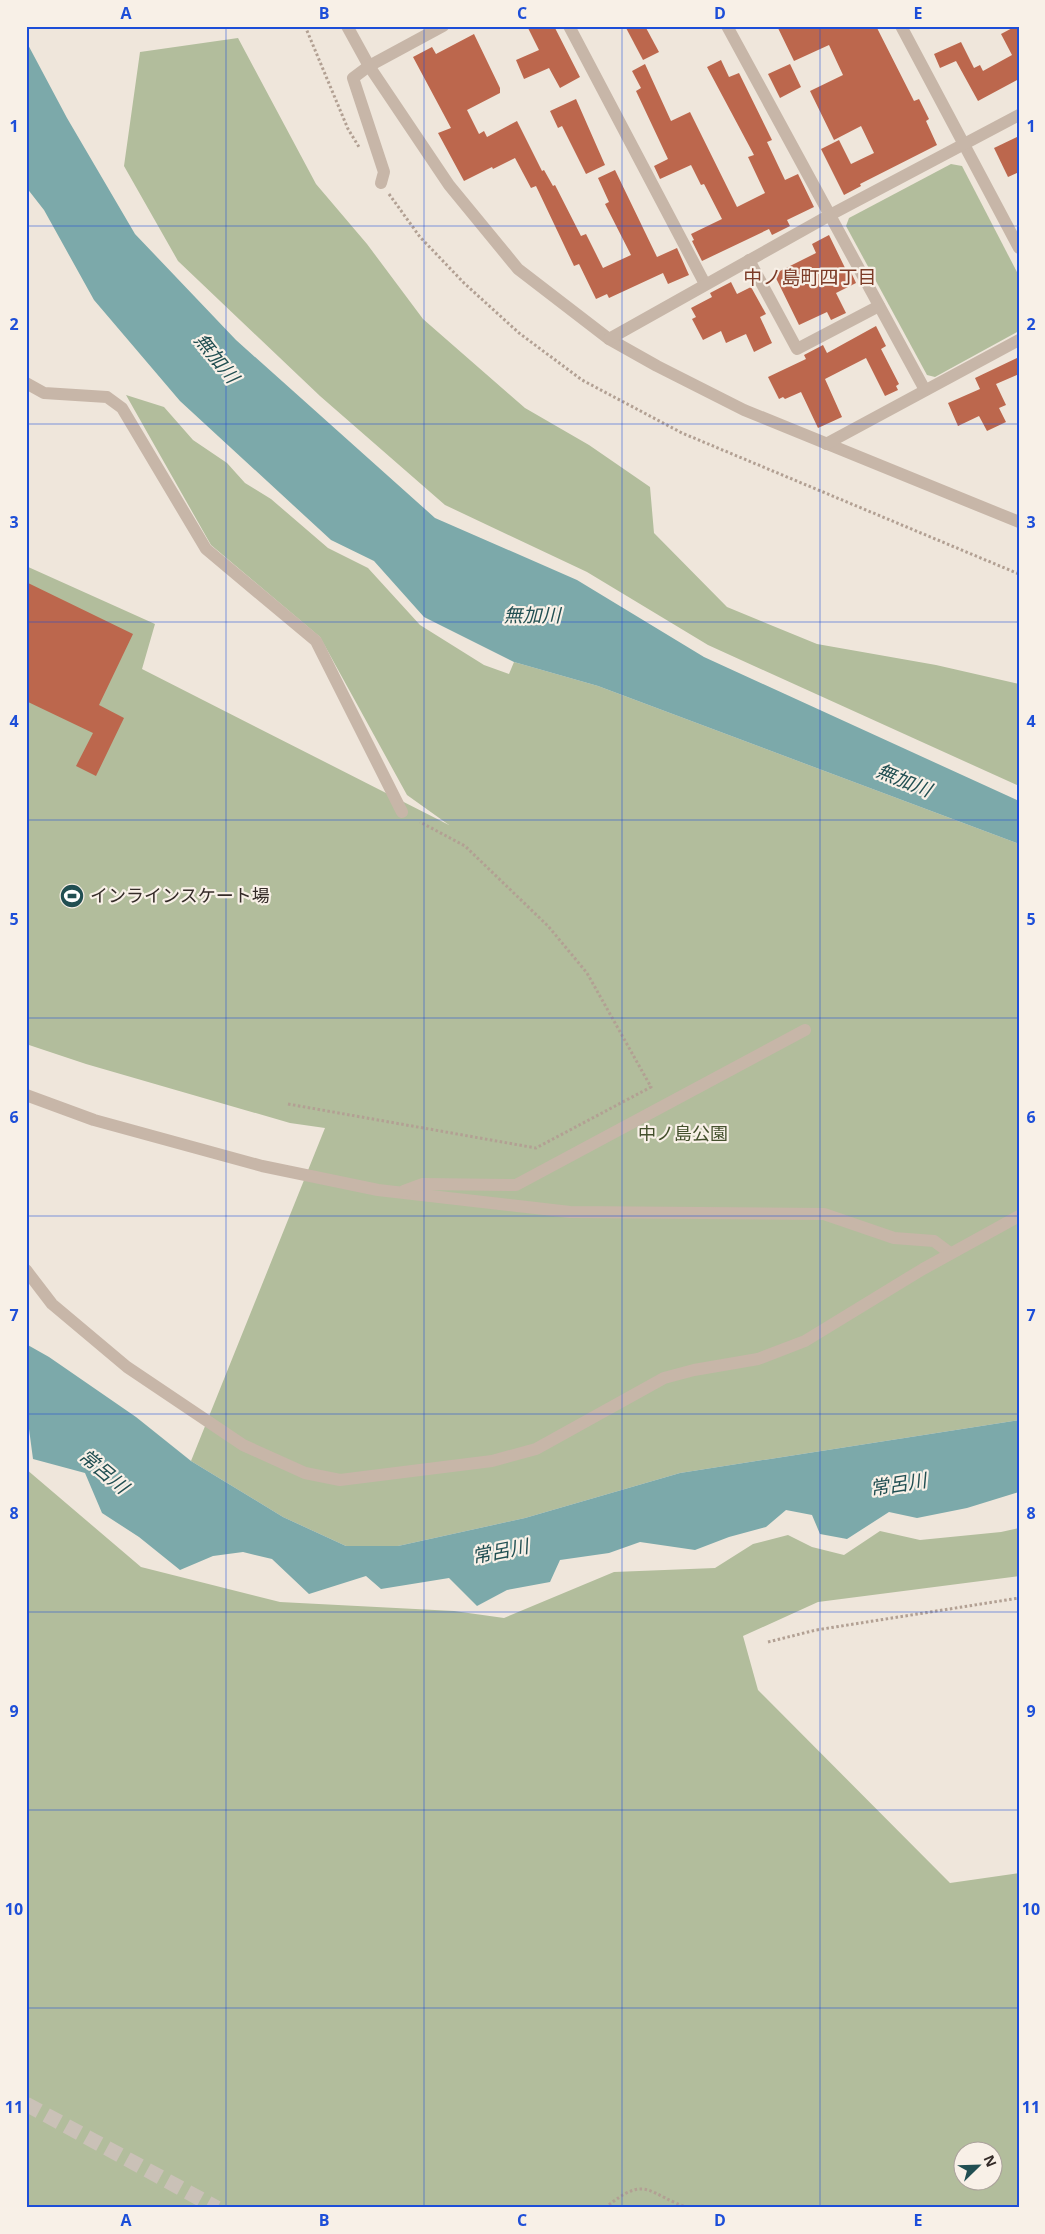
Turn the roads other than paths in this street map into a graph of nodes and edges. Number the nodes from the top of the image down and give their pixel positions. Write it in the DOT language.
graph roads {
  1 [pos="347,26"];
  2 [pos="443,26"];
  3 [pos="569,26"];
  4 [pos="728,26"];
  5 [pos="901,26"];
  6 [pos="369,66"];
  7 [pos="1019,115"];
  8 [pos="963,143"];
  9 [pos="381,183"];
  10 [pos="830,215"];
  11 [pos="1019,248"];
  12 [pos="749,260"];
  13 [pos="705,284"];
  14 [pos="880,306"];
  15 [pos="610,339"];
  16 [pos="1019,340"];
  17 [pos="26,383"];
  18 [pos="925,390"];
  19 [pos="826,444"];
  20 [pos="1019,511"];
  21 [pos="1013,519"];
  22 [pos="402,812"];
  23 [pos="805,1030"];
  24 [pos="26,1095"];
  25 [pos="402,1192"];
  26 [pos="1019,1216"];
  27 [pos="950,1253"];
  28 [pos="26,1270"];
  1 -- 6 [label="street"];
  2 -- 6 [label="street"];
  3 -- 13 [label="street"];
  4 -- 10 [label="street"];
  5 -- 8 [label="street"];
  6 -- 9 [label="street"];
  6 -- 15 [label="street"];
  7 -- 8 [label="street"];
  8 -- 10 [label="street"];
  8 -- 11 [label="street"];
  10 -- 12 [label="street"];
  10 -- 14 [label="street"];
  12 -- 13 [label="street"];
  12 -- 14 [label="street"];
  13 -- 15 [label="street"];
  14 -- 18 [label="street"];
  15 -- 19 [label="street"];
  16 -- 18 [label="street"];
  17 -- 22 [label="street"];
  18 -- 19 [label="street"];
  19 -- 21 [label="street"];
  20 -- 21 [label="street"];
  23 -- 25 [label="street"];
  24 -- 25 [label="street"];
  25 -- 27 [label="street"];
  26 -- 27 [label="street"];
  27 -- 28 [label="street"];
}
